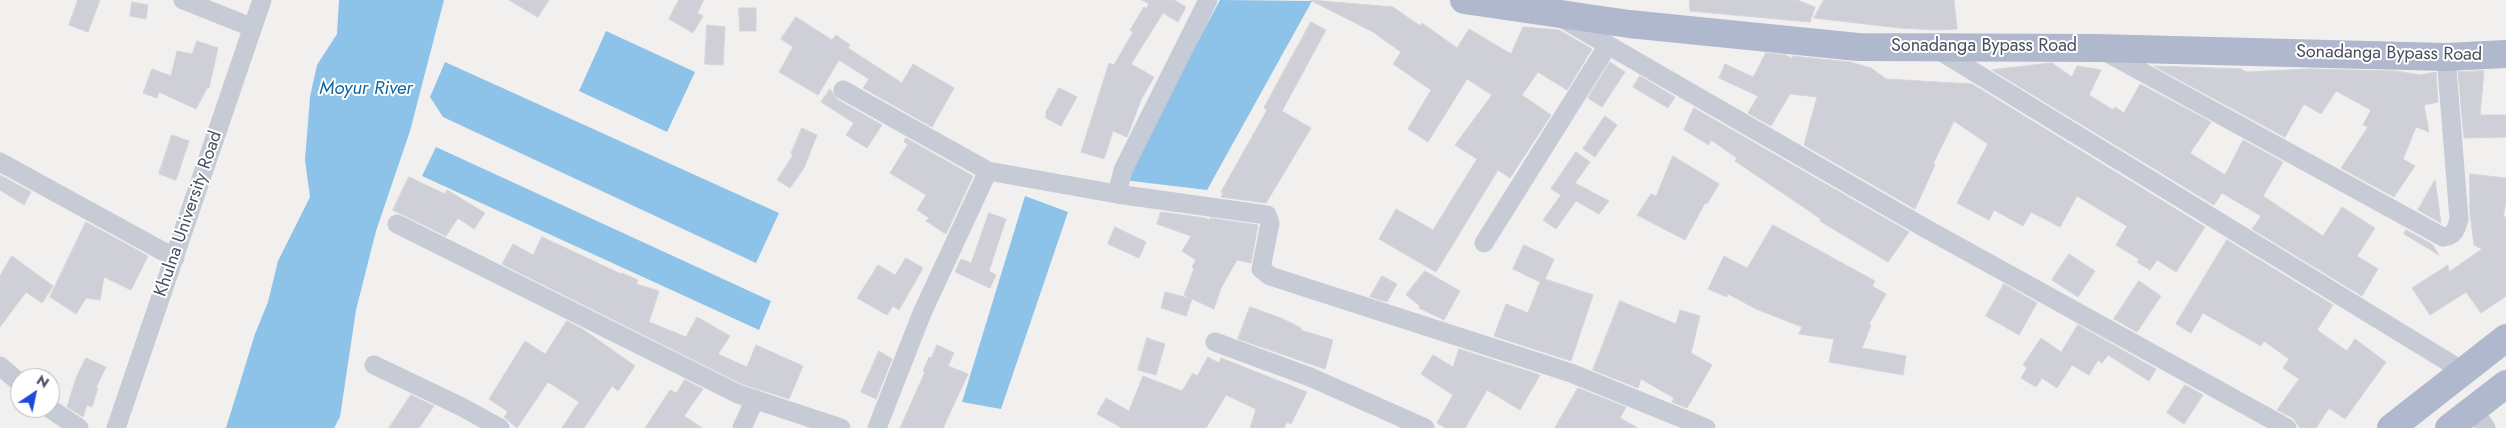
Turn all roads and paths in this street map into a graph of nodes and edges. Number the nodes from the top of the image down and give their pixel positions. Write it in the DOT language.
graph roads {
  1 [pos="183,0"];
  2 [pos="262,0"];
  3 [pos="1208,0"];
  4 [pos="1464,0"];
  5 [pos="1553,12"];
  6 [pos="252,26"];
  7 [pos="1608,45"];
  8 [pos="1933,47"];
  9 [pos="2097,48"];
  10 [pos="2506,54"];
  11 [pos="2446,57"];
  12 [pos="843,90"];
  13 [pos="0,162"];
  14 [pos="988,171"];
  15 [pos="1117,194"];
  16 [pos="397,224"];
  17 [pos="1484,243"];
  18 [pos="175,258"];
  19 [pos="2506,338"];
  20 [pos="1216,342"];
  21 [pos="374,365"];
  22 [pos="0,366"];
  23 [pos="2463,372"];
  24 [pos="10,375"];
  25 [pos="2506,384"];
  26 [pos="755,399"];
  27 [pos="60,415"];
  28 [pos="2480,419"];
  29 [pos="79,428"];
  30 [pos="116,428"];
  31 [pos="500,428"];
  32 [pos="742,428"];
  33 [pos="841,428"];
  34 [pos="877,428"];
  35 [pos="1425,428"];
  36 [pos="1706,428"];
  37 [pos="2287,428"];
  38 [pos="2391,428"];
  39 [pos="2449,428"];
  1 -- 6 [label="street"];
  2 -- 6 [label="street, Khulna University Road"];
  3 -- 15 [label="street"];
  4 -- 5 [label="main road, Sonadanga Bypass Road"];
  5 -- 7 [label="street"];
  5 -- 8 [label="main road, Sonadanga Bypass Road"];
  6 -- 18 [label="street, Khulna University Road"];
  7 -- 17 [label="street"];
  7 -- 37 [label="street"];
  8 -- 9 [label="main road, Sonadanga Bypass Road"];
  8 -- 23 [label="street"];
  9 -- 11 [label="main road, Sonadanga Bypass Road"];
  9 -- 11 [label="street"];
  10 -- 11 [label="main road, Sonadanga Bypass Road"];
  12 -- 14 [label="street"];
  13 -- 18 [label="street"];
  14 -- 15 [label="street"];
  14 -- 34 [label="street"];
  15 -- 36 [label="street"];
  16 -- 26 [label="street"];
  18 -- 30 [label="street, Khulna University Road"];
  19 -- 23 [label="main road"];
  20 -- 35 [label="street"];
  21 -- 31 [label="street"];
  22 -- 24 [label="street"];
  23 -- 38 [label="main road"];
  25 -- 28 [label="main road"];
  26 -- 32 [label="street"];
  26 -- 33 [label="street"];
  27 -- 29 [label="street"];
  28 -- 39 [label="main road"];
}
